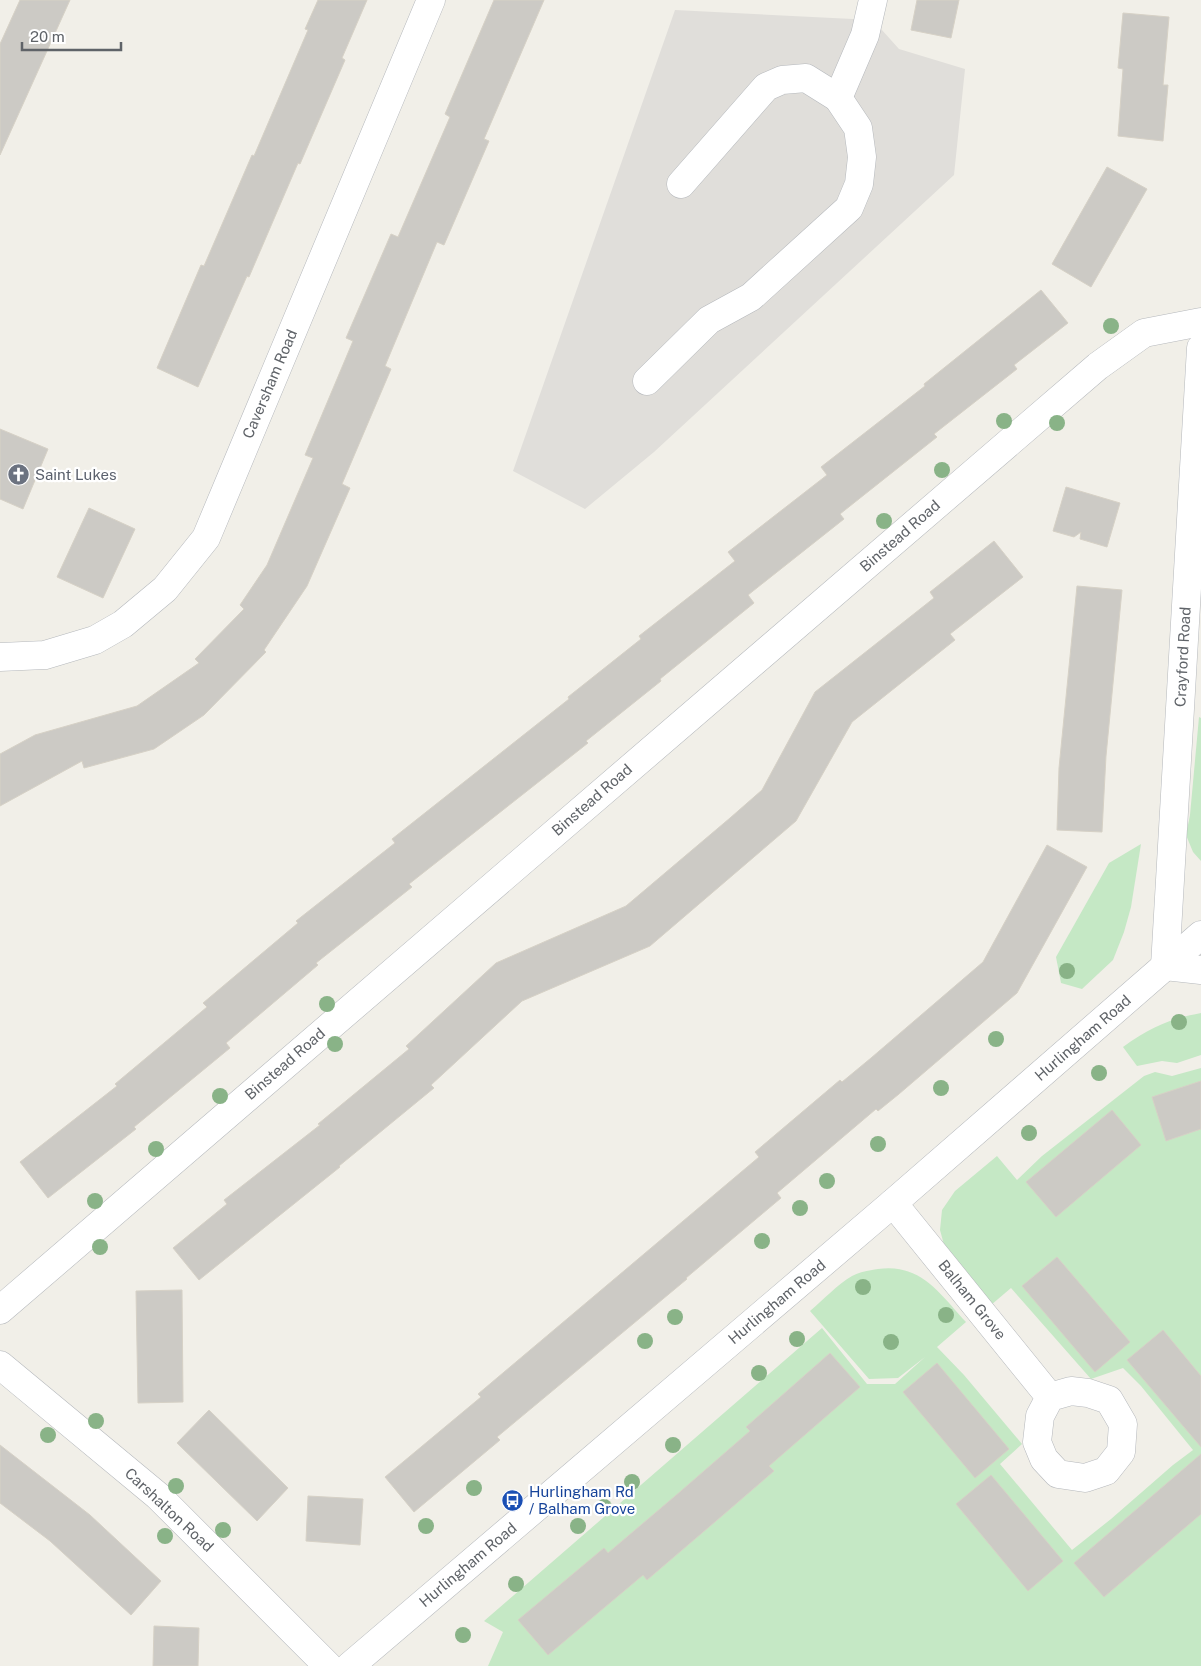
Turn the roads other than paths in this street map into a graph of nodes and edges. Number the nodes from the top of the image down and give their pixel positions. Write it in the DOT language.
graph roads {
  1 [pos="431,0"];
  2 [pos="873,0"];
  3 [pos="838,98"];
  4 [pos="682,184"];
  5 [pos="1201,322"];
  6 [pos="1201,348"];
  7 [pos="647,380"];
  8 [pos="0,657"];
  9 [pos="1201,935"];
  10 [pos="1165,966"];
  11 [pos="1201,970"];
  12 [pos="893,1203"];
  13 [pos="0,1310"];
  14 [pos="0,1365"];
  15 [pos="1050,1397"];
  16 [pos="328,1666"];
  17 [pos="350,1666"];
  1 -- 8 [label="street, Caversham Road"];
  2 -- 3 [label="street"];
  3 -- 4 [label="street"];
  3 -- 7 [label="street"];
  5 -- 13 [label="street, Binstead Road"];
  6 -- 10 [label="street, Crayford Road"];
  9 -- 10 [label="street, Hurlingham Road"];
  10 -- 11 [label="street"];
  10 -- 12 [label="street, Hurlingham Road"];
  12 -- 15 [label="street, Balham Grove"];
  12 -- 17 [label="street, Hurlingham Road"];
  14 -- 16 [label="street, Carshalton Road"];
}
